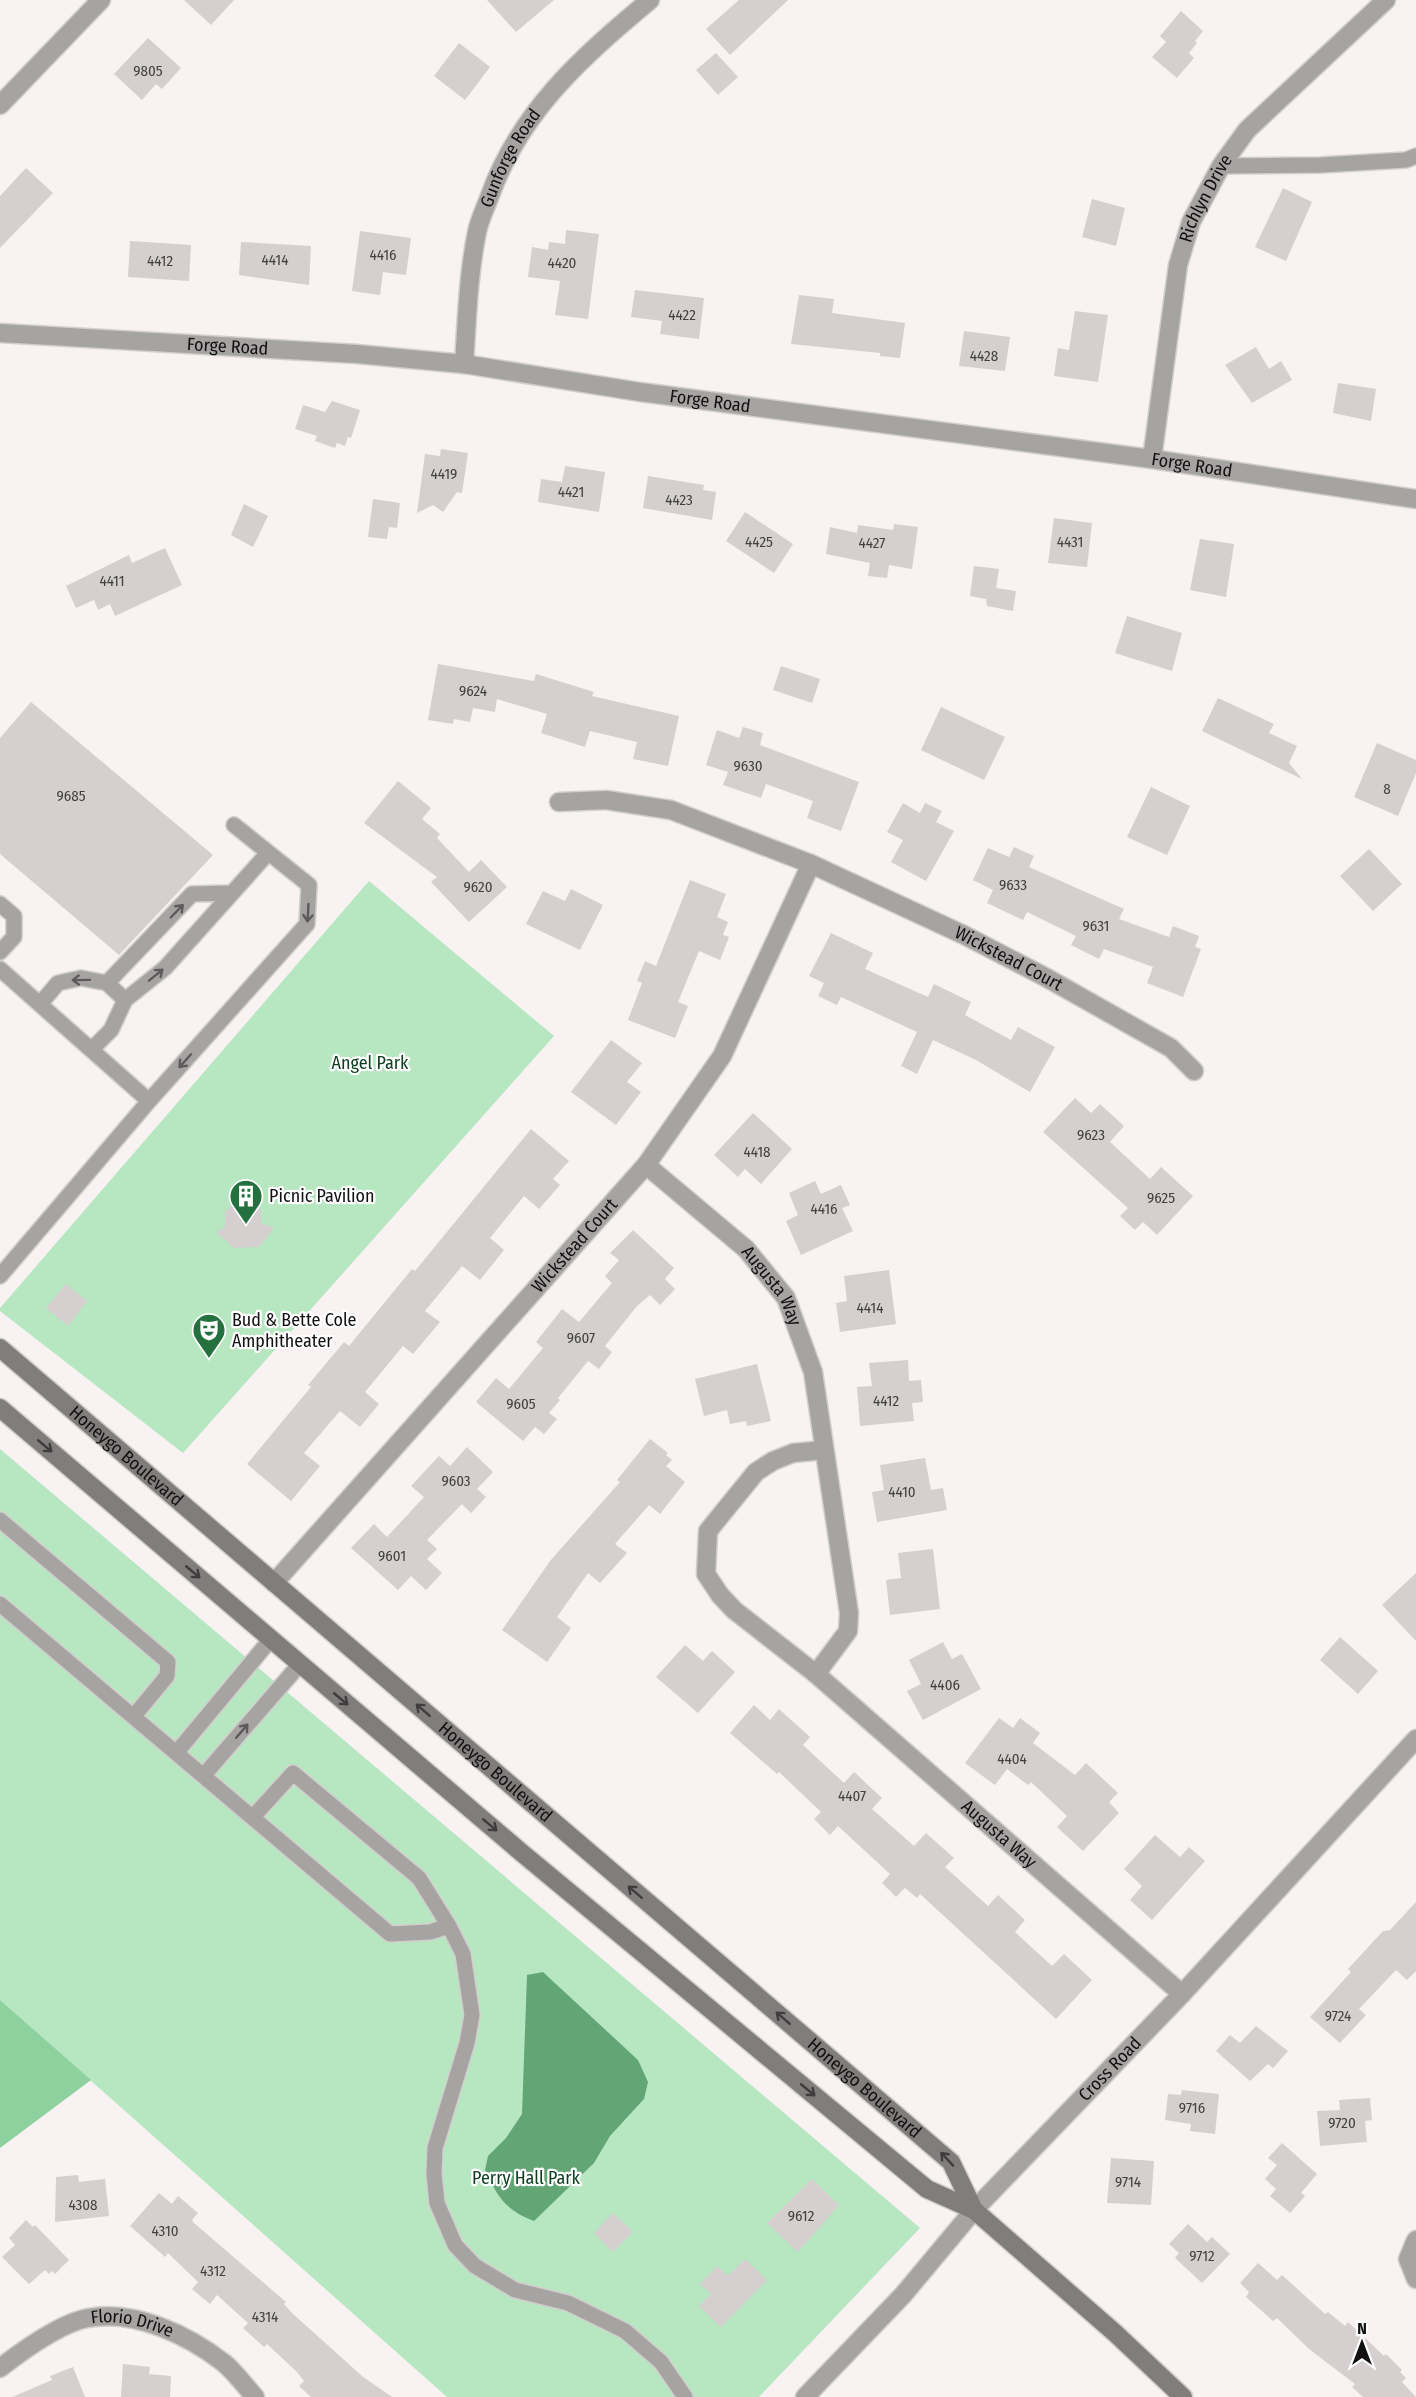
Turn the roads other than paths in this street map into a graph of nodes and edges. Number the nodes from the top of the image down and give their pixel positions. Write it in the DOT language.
graph roads {
  1 [pos="101,0"];
  2 [pos="650,0"];
  3 [pos="1386,0"];
  4 [pos="0,105"];
  5 [pos="1416,156"];
  6 [pos="1221,166"];
  7 [pos="0,333"];
  8 [pos="464,364"];
  9 [pos="1152,459"];
  10 [pos="1416,499"];
  11 [pos="559,802"];
  12 [pos="234,825"];
  13 [pos="268,853"];
  14 [pos="811,864"];
  15 [pos="232,893"];
  16 [pos="0,904"];
  17 [pos="0,952"];
  18 [pos="0,969"];
  19 [pos="107,983"];
  20 [pos="125,1000"];
  21 [pos="40,1004"];
  22 [pos="92,1049"];
  23 [pos="1194,1071"];
  24 [pos="149,1101"];
  25 [pos="646,1165"];
  26 [pos="0,1276"];
  27 [pos="0,1348"];
  28 [pos="0,1408"];
  29 [pos="824,1450"];
  30 [pos="0,1520"];
  31 [pos="274,1583"];
  32 [pos="0,1604"];
  33 [pos="271,1639"];
  34 [pos="300,1664"];
  35 [pos="816,1674"];
  36 [pos="134,1716"];
  37 [pos="1416,1739"];
  38 [pos="177,1752"];
  39 [pos="204,1775"];
  40 [pos="253,1817"];
  41 [pos="449,1926"];
  42 [pos="1182,1994"];
  43 [pos="974,2210"];
  44 [pos="1416,2240"];
  45 [pos="1416,2279"];
  46 [pos="0,2368"];
  47 [pos="255,2397"];
  48 [pos="685,2397"];
  49 [pos="805,2397"];
  50 [pos="1183,2397"];
  1 -- 4 [label="street"];
  2 -- 8 [label="street, Gunforge Road"];
  3 -- 6 [label="street, Richlyn Drive"];
  5 -- 6 [label="lane"];
  6 -- 9 [label="street, Richlyn Drive"];
  7 -- 8 [label="street, Forge Road"];
  8 -- 9 [label="street, Forge Road"];
  9 -- 10 [label="street, Forge Road"];
  11 -- 14 [label="street, Wickstead Court"];
  12 -- 13 [label="lane"];
  13 -- 15 [label="lane"];
  13 -- 24 [label="lane, one-way"];
  14 -- 23 [label="street, Wickstead Court"];
  14 -- 25 [label="street, Wickstead Court"];
  19 -- 15 [label="lane, one-way"];
  20 -- 15 [label="lane, one-way"];
  16 -- 17 [label="lane"];
  18 -- 21 [label="lane"];
  19 -- 20 [label="lane"];
  19 -- 21 [label="lane, one-way"];
  20 -- 22 [label="lane"];
  21 -- 22 [label="lane"];
  22 -- 24 [label="lane"];
  24 -- 26 [label="lane"];
  25 -- 29 [label="street, Augusta Way"];
  25 -- 31 [label="street, Wickstead Court"];
  27 -- 31 [label="main road, Honeygo Boulevard"];
  28 -- 33 [label="main road, Honeygo Boulevard, one-way"];
  29 -- 35 [label="street, Augusta Way"];
  29 -- 35 [label="street, Augusta Way"];
  30 -- 36 [label="lane"];
  43 -- 31 [label="main road, Honeygo Boulevard, one-way"];
  32 -- 36 [label="lane"];
  33 -- 34 [label="main road, Honeygo Boulevard"];
  33 -- 38 [label="lane"];
  39 -- 34 [label="lane, one-way"];
  34 -- 43 [label="main road, Honeygo Boulevard, one-way"];
  35 -- 42 [label="street, Augusta Way"];
  36 -- 38 [label="lane"];
  37 -- 42 [label="street, Cross Road"];
  38 -- 39 [label="lane"];
  39 -- 40 [label="lane"];
  40 -- 41 [label="lane"];
  40 -- 41 [label="lane"];
  41 -- 48 [label="lane"];
  42 -- 43 [label="street, Cross Road"];
  43 -- 49 [label="street, Cross Road"];
  43 -- 50 [label="main road, Honeygo Boulevard"];
  44 -- 45 [label="street"];
  46 -- 47 [label="street, Florio Drive"];
}
